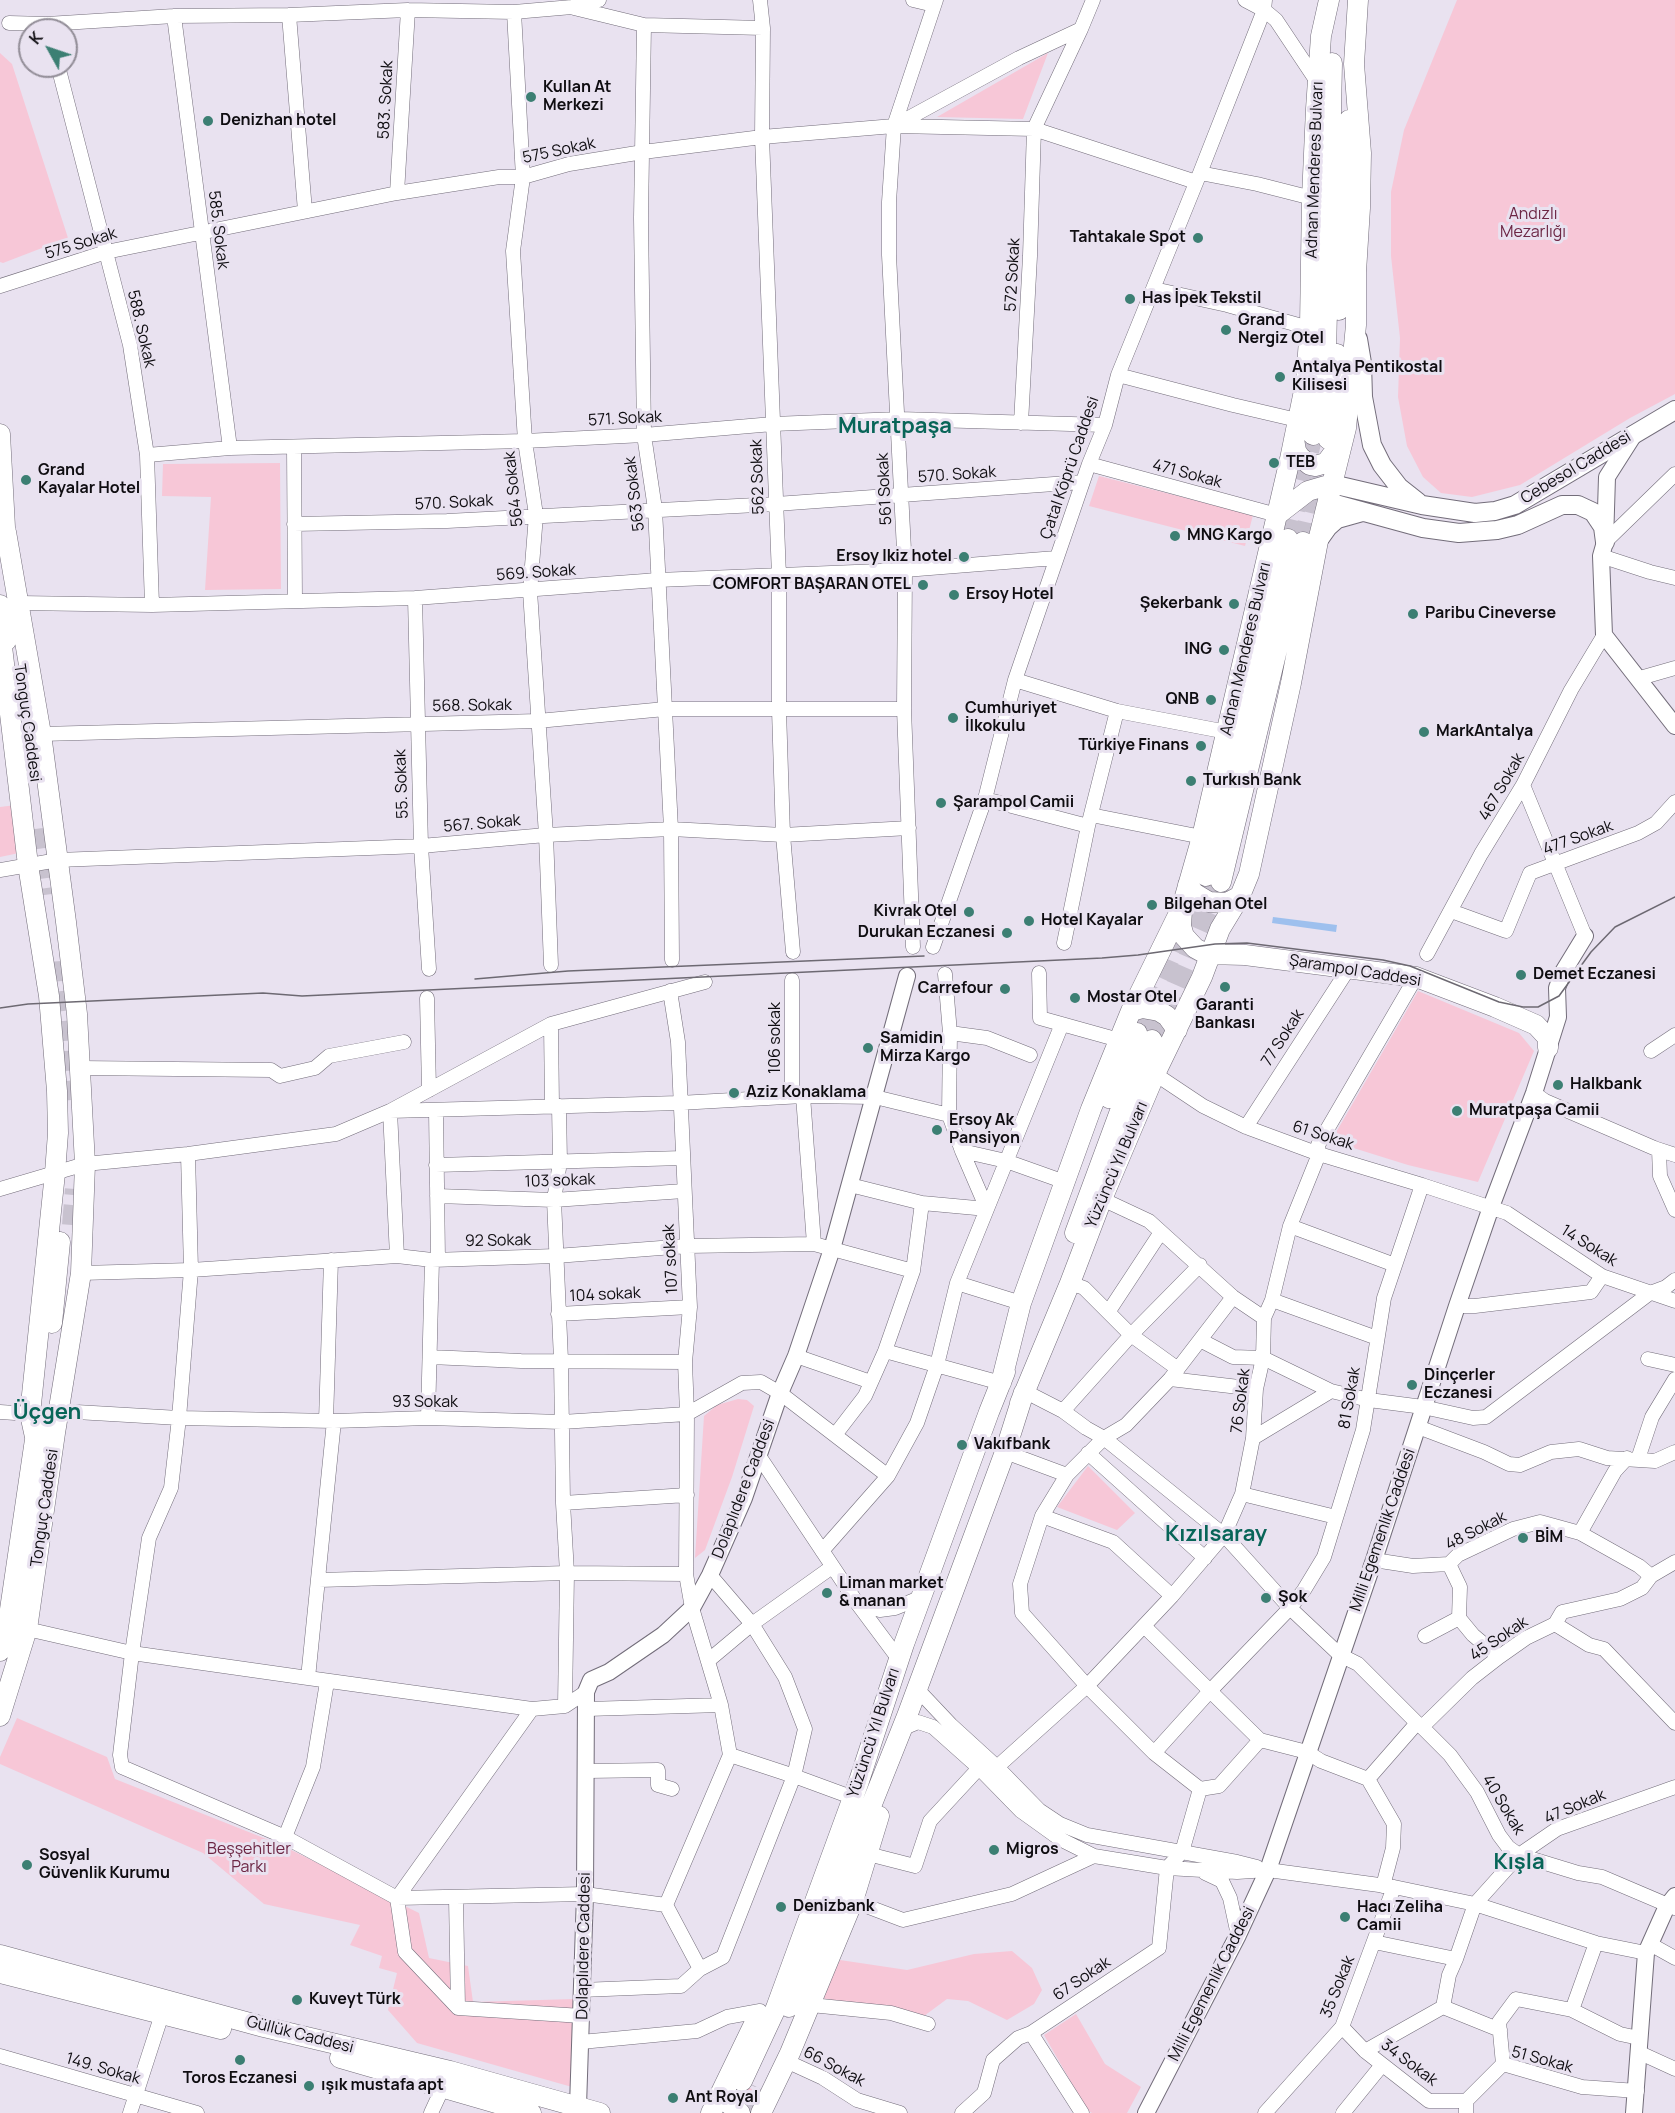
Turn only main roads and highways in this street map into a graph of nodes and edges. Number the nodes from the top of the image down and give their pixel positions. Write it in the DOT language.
graph roads {
  1 [pos="1329,0"];
  2 [pos="1335,0"];
  3 [pos="1358,0"];
  4 [pos="1354,64"];
  5 [pos="1356,325"];
  6 [pos="1675,410"];
  7 [pos="0,434"];
  8 [pos="1319,439"];
  9 [pos="1290,459"];
  10 [pos="1308,491"];
  11 [pos="1330,493"];
  12 [pos="1422,506"];
  13 [pos="1362,512"];
  14 [pos="1277,515"];
  15 [pos="1303,541"];
  16 [pos="1603,549"];
  17 [pos="7,614"];
  18 [pos="7,744"];
  19 [pos="39,829"];
  20 [pos="1214,879"];
  21 [pos="1188,885"];
  22 [pos="48,894"];
  23 [pos="1240,896"];
  24 [pos="1182,907"];
  25 [pos="1220,929"];
  26 [pos="1170,935"];
  27 [pos="1211,955"];
  28 [pos="1245,955"];
  29 [pos="57,961"];
  30 [pos="1202,977"];
  31 [pos="1131,1011"];
  32 [pos="1177,1030"];
  33 [pos="1548,1048"];
  34 [pos="66,1221"];
  35 [pos="1001,1383"];
  36 [pos="1023,1397"];
  37 [pos="56,1433"];
  38 [pos="35,1437"];
  39 [pos="12,1625"];
  40 [pos="900,1649"];
  41 [pos="0,1651"];
  42 [pos="0,1716"];
  43 [pos="907,1721"];
  44 [pos="0,1954"];
  45 [pos="0,1973"];
  46 [pos="741,2084"];
  47 [pos="760,2110"];
  48 [pos="531,2113"];
  49 [pos="600,2113"];
  50 [pos="712,2113"];
  51 [pos="740,2113"];
  1 -- 8 [label="main road, Adnan Menderes Bulvarı"];
  2 -- 8 [label="main road, Adnan Menderes Bulvarı"];
  3 -- 4 [label="main road, Adnan Menderes Bulvarı"];
  4 -- 5 [label="main road, Adnan Menderes Bulvarı"];
  4 -- 8 [label="main road"];
  5 -- 8 [label="main road, Adnan Menderes Bulvarı"];
  5 -- 12 [label="main road"];
  6 -- 12 [label="main road, Cebesol Caddesi"];
  7 -- 17 [label="main road"];
  8 -- 9 [label="main road, Adnan Menderes Bulvarı"];
  8 -- 11 [label="main road, Adnan Menderes Bulvarı"];
  9 -- 10 [label="main road"];
  9 -- 14 [label="main road, Adnan Menderes Bulvarı"];
  10 -- 11 [label="main road"];
  10 -- 14 [label="main road"];
  11 -- 12 [label="main road, Cebesol Caddesi"];
  11 -- 13 [label="main road, Cebesol Caddesi"];
  11 -- 15 [label="main road, Adnan Menderes Bulvarı"];
  13 -- 15 [label="main road"];
  13 -- 16 [label="main road, Cebesol Caddesi"];
  14 -- 21 [label="main road, Adnan Menderes Bulvarı"];
  15 -- 20 [label="main road, Adnan Menderes Bulvarı"];
  15 -- 23 [label="main road, Adnan Menderes Bulvarı"];
  17 -- 18 [label="main road"];
  17 -- 19 [label="main road, Tonguç Caddesi"];
  17 -- 34 [label="main road"];
  18 -- 34 [label="main road"];
  21 -- 23 [label="main road"];
  21 -- 24 [label="main road, Adnan Menderes Bulvarı"];
  22 -- 29 [label="main road"];
  23 -- 25 [label="main road, Adnan Menderes Bulvarı"];
  24 -- 26 [label="main road, Adnan Menderes Bulvarı"];
  24 -- 27 [label="main road"];
  25 -- 27 [label="main road, Yüzüncü Yıl Bulvarı"];
  26 -- 31 [label="main road, Yüzüncü Yıl Bulvarı"];
  27 -- 28 [label="main road, Şarampol Caddesi"];
  27 -- 30 [label="main road, Yüzüncü Yıl Bulvarı"];
  28 -- 30 [label="main road"];
  28 -- 33 [label="main road, Şarampol Caddesi"];
  30 -- 32 [label="main road, Yüzüncü Yıl Bulvarı"];
  31 -- 32 [label="main road"];
  31 -- 35 [label="main road, Yüzüncü Yıl Bulvarı"];
  32 -- 36 [label="main road, Yüzüncü Yıl Bulvarı"];
  34 -- 37 [label="main road, Tonguç Caddesi"];
  34 -- 37 [label="main road"];
  34 -- 38 [label="main road, Tonguç Caddesi"];
  34 -- 38 [label="main road"];
  35 -- 36 [label="main road, Yüzüncü Yıl Bulvarı"];
  35 -- 40 [label="main road, Yüzüncü Yıl Bulvarı"];
  36 -- 43 [label="main road, Yüzüncü Yıl Bulvarı"];
  37 -- 39 [label="main road, Tonguç Caddesi"];
  38 -- 39 [label="main road, Tonguç Caddesi"];
  39 -- 41 [label="main road, Tonguç Caddesi"];
  39 -- 42 [label="main road, Tonguç Caddesi"];
  40 -- 46 [label="main road, Yüzüncü Yıl Bulvarı"];
  40 -- 46 [label="main road"];
  43 -- 46 [label="main road, Yüzüncü Yıl Bulvarı"];
  43 -- 47 [label="main road"];
  44 -- 49 [label="main road, Güllük Caddesi"];
  45 -- 48 [label="main road, Güllük Caddesi"];
  46 -- 50 [label="main road"];
  46 -- 51 [label="main road"];
}
